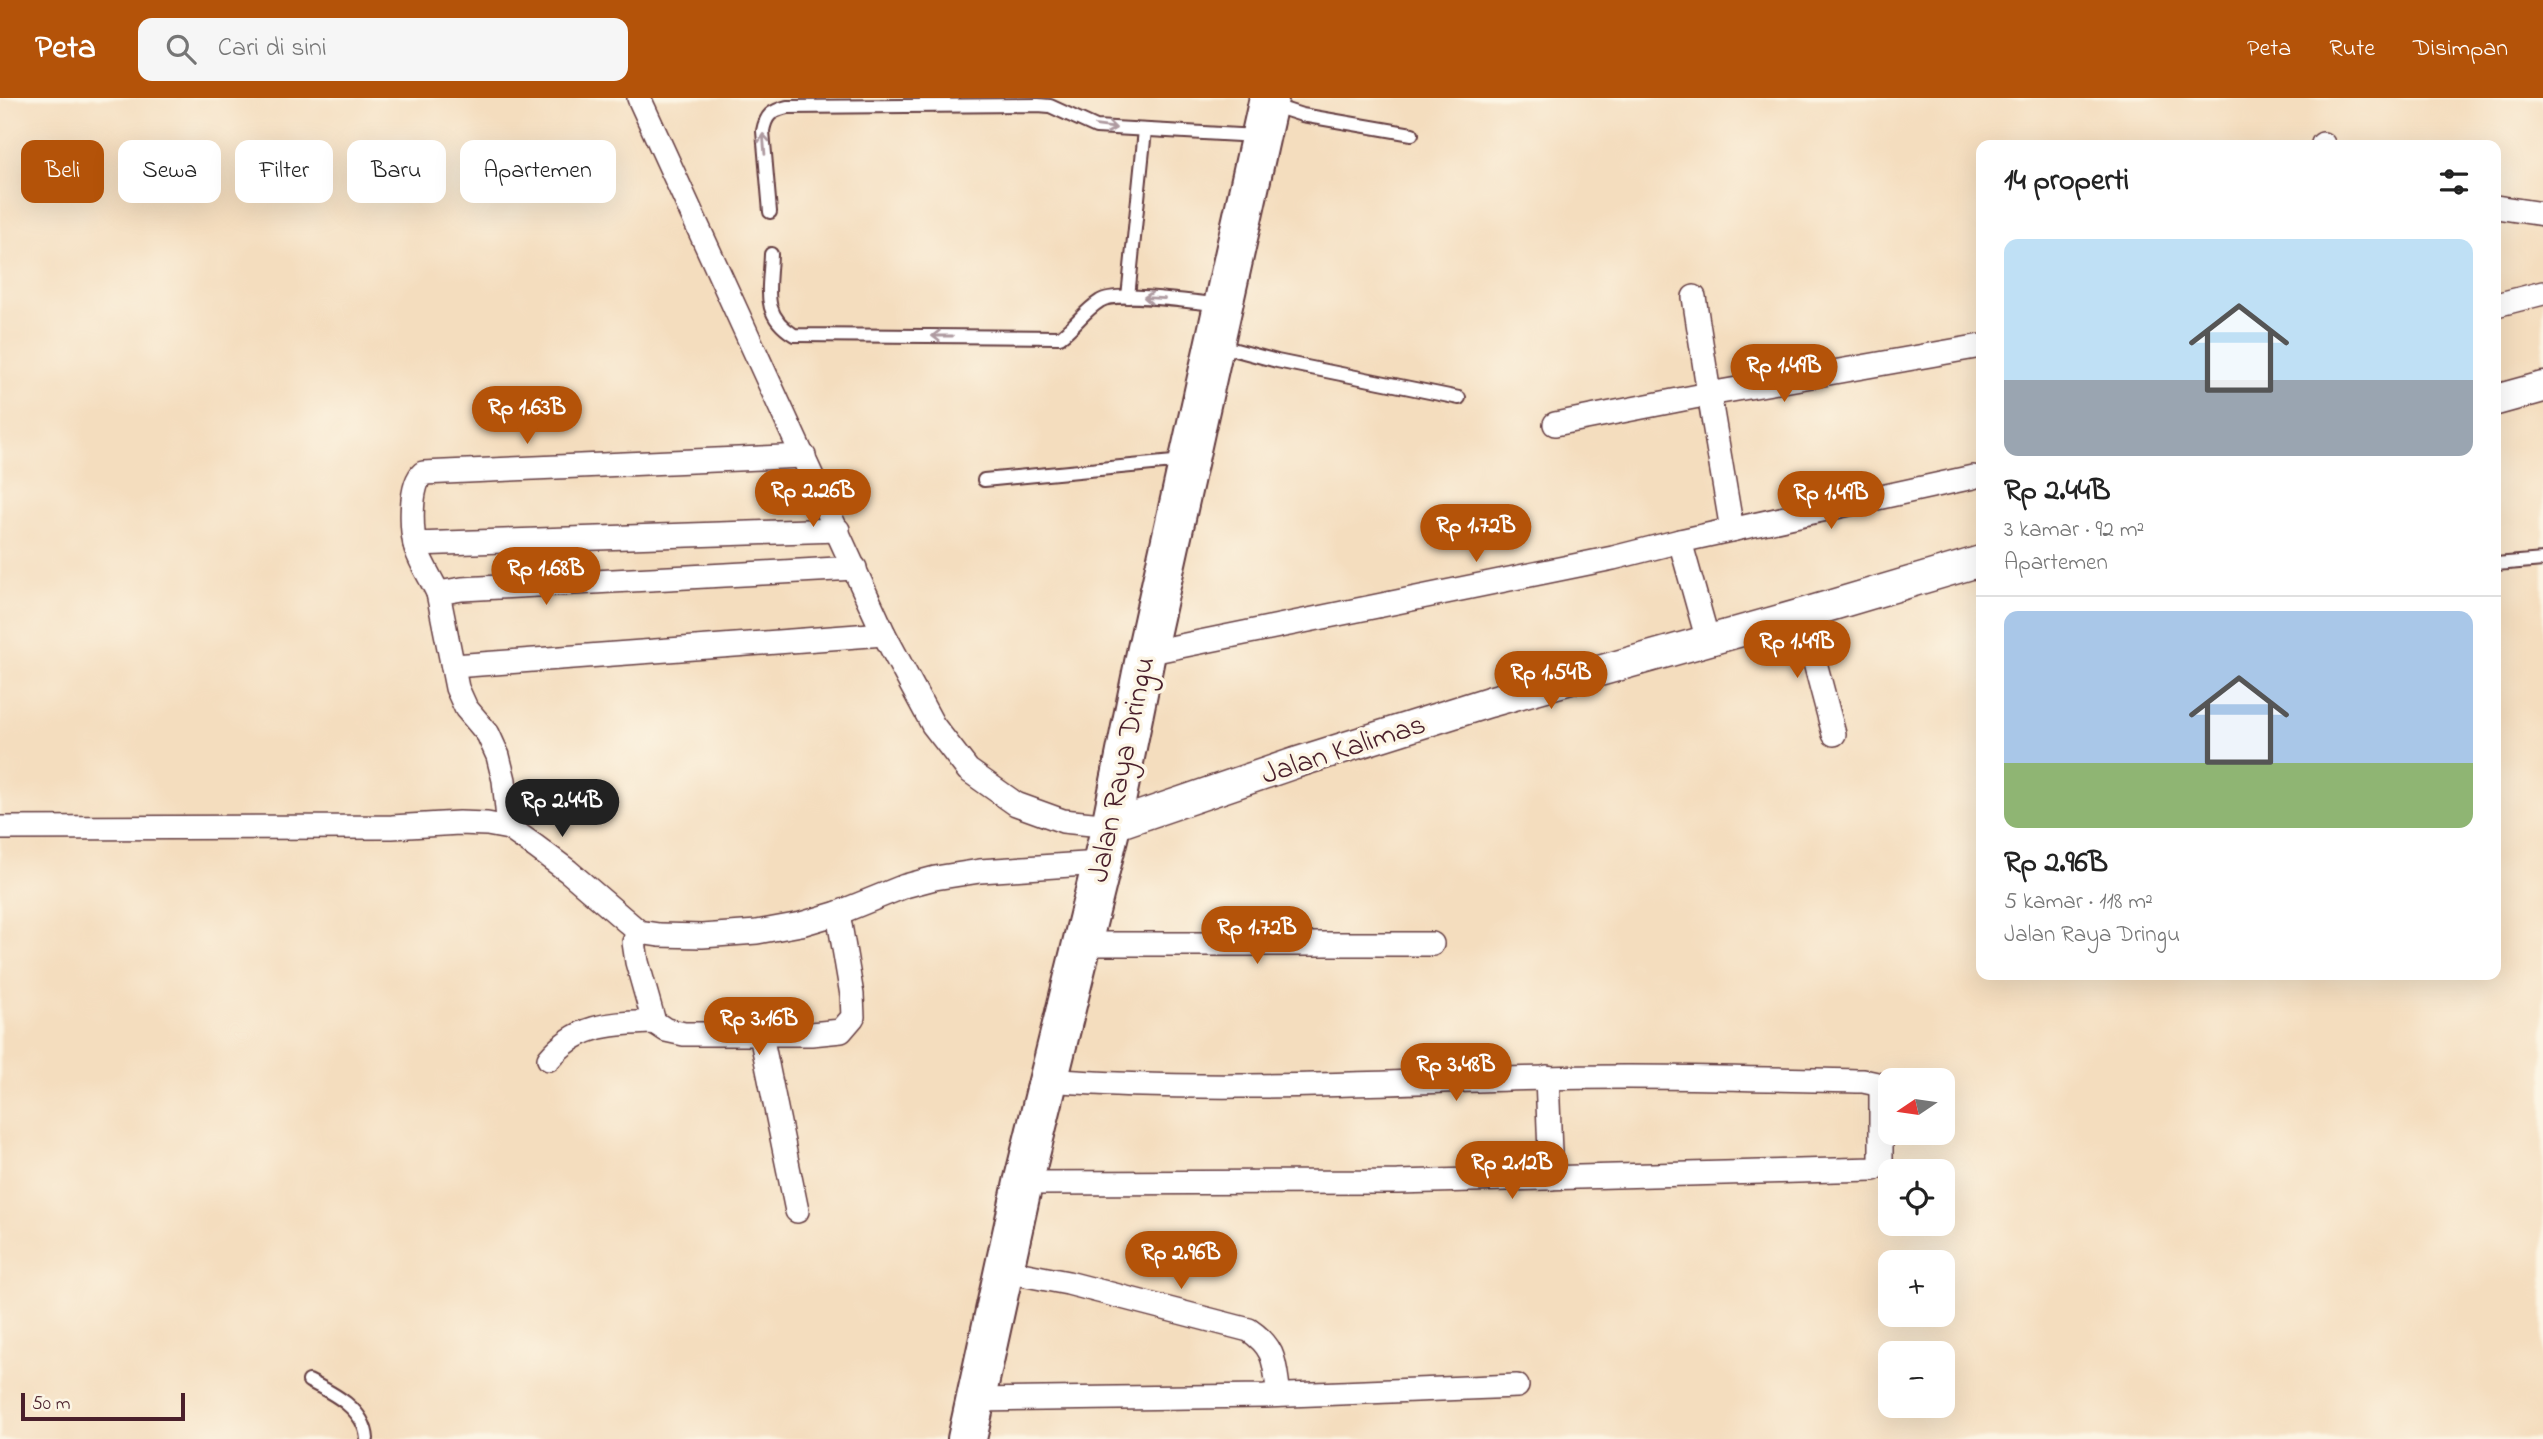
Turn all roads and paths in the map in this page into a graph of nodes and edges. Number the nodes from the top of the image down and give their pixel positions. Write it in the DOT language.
graph roads {
  1 [pos="639,98"];
  2 [pos="1265,113"];
  3 [pos="1145,131"];
  4 [pos="1412,134"];
  5 [pos="2501,207"];
  6 [pos="771,212"];
  7 [pos="2543,214"];
  8 [pos="771,254"];
  9 [pos="2543,293"];
  10 [pos="1128,297"];
  11 [pos="1694,298"];
  12 [pos="1222,304"];
  13 [pos="2501,304"];
  14 [pos="1213,344"];
  15 [pos="1976,347"];
  16 [pos="2543,387"];
  17 [pos="1709,394"];
  18 [pos="1459,398"];
  19 [pos="2501,399"];
  20 [pos="1555,424"];
  21 [pos="804,456"];
  22 [pos="1188,461"];
  23 [pos="1973,477"];
  24 [pos="984,480"];
  25 [pos="838,530"];
  26 [pos="1732,530"];
  27 [pos="1680,541"];
  28 [pos="415,544"];
  29 [pos="2543,560"];
  30 [pos="1976,562"];
  31 [pos="2501,564"];
  32 [pos="855,568"];
  33 [pos="438,593"];
  34 [pos="1802,614"];
  35 [pos="884,634"];
  36 [pos="1708,641"];
  37 [pos="1146,653"];
  38 [pos="454,666"];
  39 [pos="1834,734"];
  40 [pos="1111,826"];
  41 [pos="0,828"];
  42 [pos="509,828"];
  43 [pos="1100,863"];
  44 [pos="838,913"];
  45 [pos="639,932"];
  46 [pos="1082,944"];
  47 [pos="1432,944"];
  48 [pos="654,1022"];
  49 [pos="761,1035"];
  50 [pos="549,1059"];
  51 [pos="1547,1077"];
  52 [pos="1049,1080"];
  53 [pos="1551,1178"];
  54 [pos="1023,1183"];
  55 [pos="797,1211"];
  56 [pos="1005,1271"];
  57 [pos="309,1381"];
  58 [pos="1517,1386"];
  59 [pos="1279,1395"];
  60 [pos="976,1400"];
  61 [pos="367,1439"];
  62 [pos="967,1439"];
  1 -- 21 [label="street"];
  2 -- 3 [label="lane"];
  2 -- 4 [label="lane"];
  2 -- 12 [label="highway, Jalan Raya Dringu"];
  6 -- 3 [label="lane, one-way"];
  3 -- 10 [label="lane"];
  5 -- 7 [label="street"];
  10 -- 8 [label="lane, one-way"];
  9 -- 13 [label="street"];
  12 -- 10 [label="lane, one-way"];
  11 -- 17 [label="street"];
  12 -- 14 [label="highway, Jalan Raya Dringu"];
  14 -- 18 [label="lane"];
  14 -- 22 [label="highway, Jalan Raya Dringu"];
  15 -- 17 [label="street"];
  16 -- 19 [label="street"];
  17 -- 20 [label="street"];
  17 -- 26 [label="street"];
  21 -- 25 [label="street"];
  21 -- 28 [label="street"];
  22 -- 24 [label="lane"];
  22 -- 37 [label="highway, Jalan Raya Dringu"];
  23 -- 26 [label="street"];
  25 -- 28 [label="street"];
  25 -- 32 [label="street"];
  26 -- 27 [label="street"];
  27 -- 36 [label="street"];
  27 -- 37 [label="street"];
  28 -- 33 [label="street"];
  29 -- 31 [label="lane"];
  30 -- 34 [label="street, Jalan Kalimas"];
  32 -- 33 [label="street"];
  32 -- 35 [label="street"];
  33 -- 38 [label="street"];
  34 -- 36 [label="street, Jalan Kalimas"];
  34 -- 39 [label="street"];
  35 -- 38 [label="street"];
  35 -- 40 [label="street"];
  36 -- 40 [label="street, Jalan Kalimas"];
  37 -- 40 [label="highway, Jalan Raya Dringu"];
  38 -- 42 [label="street"];
  40 -- 43 [label="highway, Jalan Raya Dringu"];
  41 -- 42 [label="street"];
  42 -- 45 [label="street"];
  43 -- 44 [label="street"];
  43 -- 46 [label="highway, Jalan Raya Dringu"];
  44 -- 45 [label="street"];
  44 -- 49 [label="street"];
  45 -- 48 [label="street"];
  46 -- 47 [label="street"];
  46 -- 52 [label="highway, Jalan Raya Dringu"];
  48 -- 49 [label="street"];
  48 -- 50 [label="street"];
  49 -- 55 [label="street"];
  51 -- 52 [label="street"];
  51 -- 53 [label="street"];
  51 -- 53 [label="street"];
  52 -- 54 [label="highway, Jalan Raya Dringu"];
  53 -- 54 [label="street"];
  54 -- 56 [label="highway, Jalan Raya Dringu"];
  56 -- 59 [label="street"];
  56 -- 60 [label="highway, Jalan Raya Dringu"];
  57 -- 61 [label="lane"];
  58 -- 59 [label="street"];
  59 -- 60 [label="street"];
  60 -- 62 [label="highway, Jalan Raya Dringu"];
}
